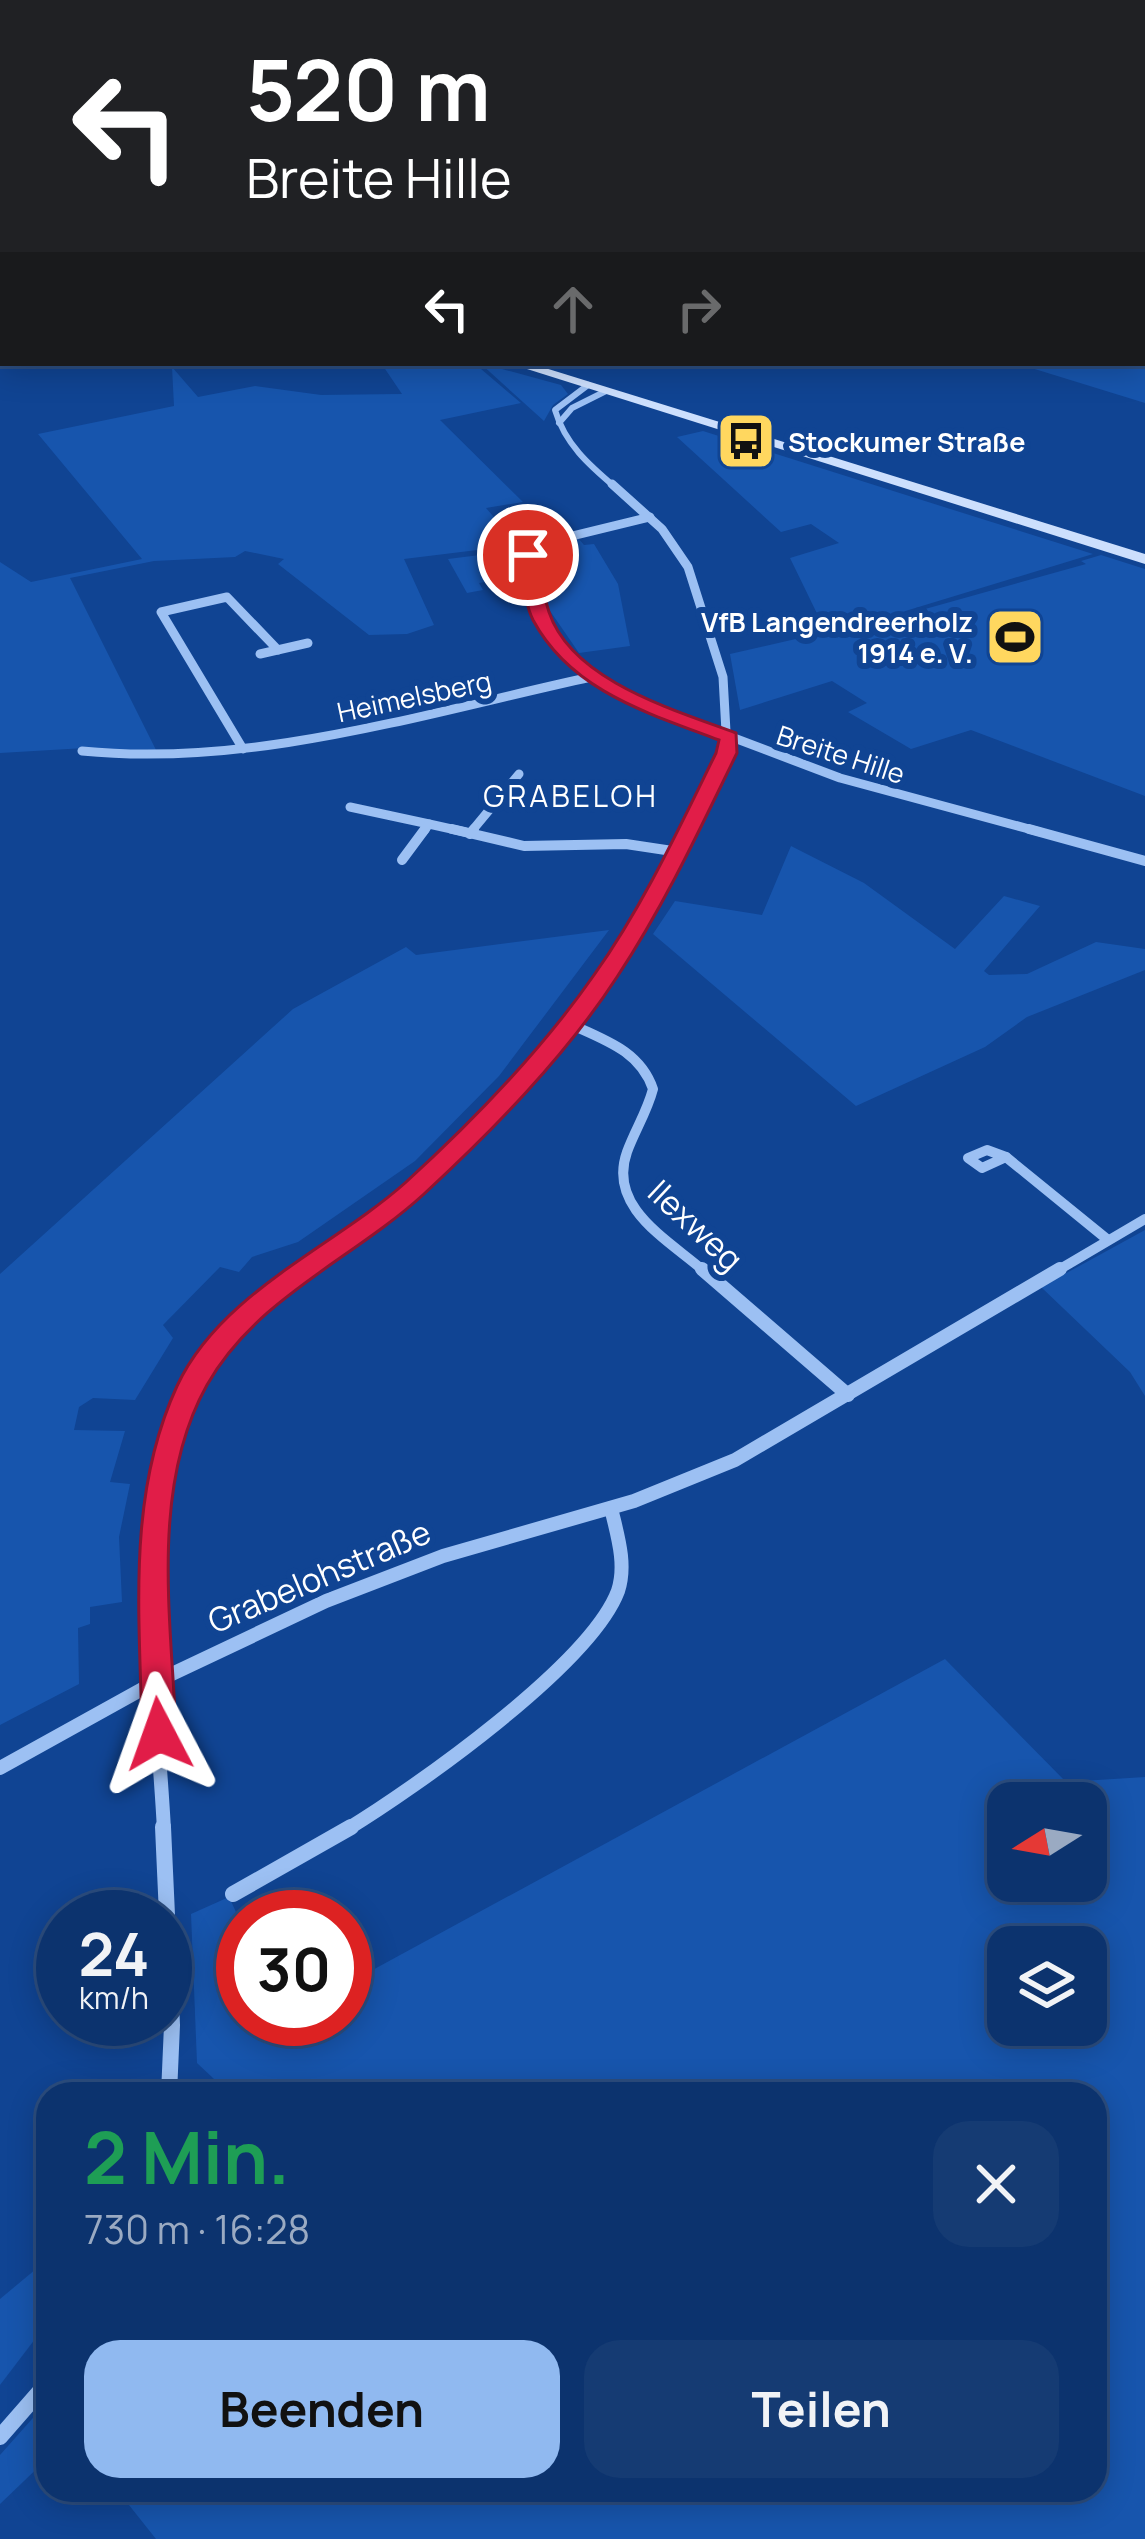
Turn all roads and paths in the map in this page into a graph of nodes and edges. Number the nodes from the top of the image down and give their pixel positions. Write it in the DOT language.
graph roads {
  1 [pos="525,366"];
  2 [pos="588,386"];
  3 [pos="606,391"];
  4 [pos="559,423"];
  5 [pos="650,517"];
  6 [pos="1145,559"];
  7 [pos="308,643"];
  8 [pos="278,650"];
  9 [pos="260,654"];
  10 [pos="591,677"];
  11 [pos="729,737"];
  12 [pos="243,749"];
  13 [pos="82,751"];
  14 [pos="519,774"];
  15 [pos="350,807"];
  16 [pos="429,824"];
  17 [pos="470,834"];
  18 [pos="679,852"];
  19 [pos="402,860"];
  20 [pos="1145,861"];
  21 [pos="570,1024"];
  22 [pos="1006,1157"];
  23 [pos="1145,1219"];
  24 [pos="1108,1240"];
  25 [pos="848,1395"];
  26 [pos="611,1508"];
  27 [pos="155,1682"];
  28 [pos="0,1768"];
  29 [pos="240,1890"];
  30 [pos="170,2082"];
  31 [pos="36,2396"];
  32 [pos="0,2437"];
  1 -- 2 [label="main road"];
  2 -- 3 [label="main road"];
  2 -- 4 [label="street"];
  3 -- 4 [label="street"];
  3 -- 6 [label="main road"];
  4 -- 5 [label="street"];
  5 -- 10 [label="street, Breite Hille"];
  5 -- 11 [label="street"];
  7 -- 8 [label="street"];
  8 -- 9 [label="street"];
  8 -- 12 [label="street"];
  10 -- 11 [label="street, Breite Hille"];
  10 -- 12 [label="street, Heimelsberg"];
  11 -- 18 [label="street"];
  11 -- 20 [label="street, Breite Hille"];
  12 -- 13 [label="street, Heimelsberg"];
  14 -- 17 [label="street"];
  15 -- 16 [label="street"];
  16 -- 17 [label="street"];
  16 -- 19 [label="street"];
  17 -- 18 [label="street"];
  18 -- 21 [label="street"];
  21 -- 25 [label="street, Ilexweg"];
  21 -- 27 [label="street"];
  22 -- 24 [label="street"];
  23 -- 24 [label="street, Grabelohstraße"];
  24 -- 25 [label="street, Grabelohstraße"];
  25 -- 26 [label="street, Grabelohstraße"];
  26 -- 27 [label="street, Grabelohstraße"];
  26 -- 29 [label="street"];
  27 -- 28 [label="street, Grabelohstraße"];
  27 -- 30 [label="street"];
  31 -- 32 [label="street"];
}
